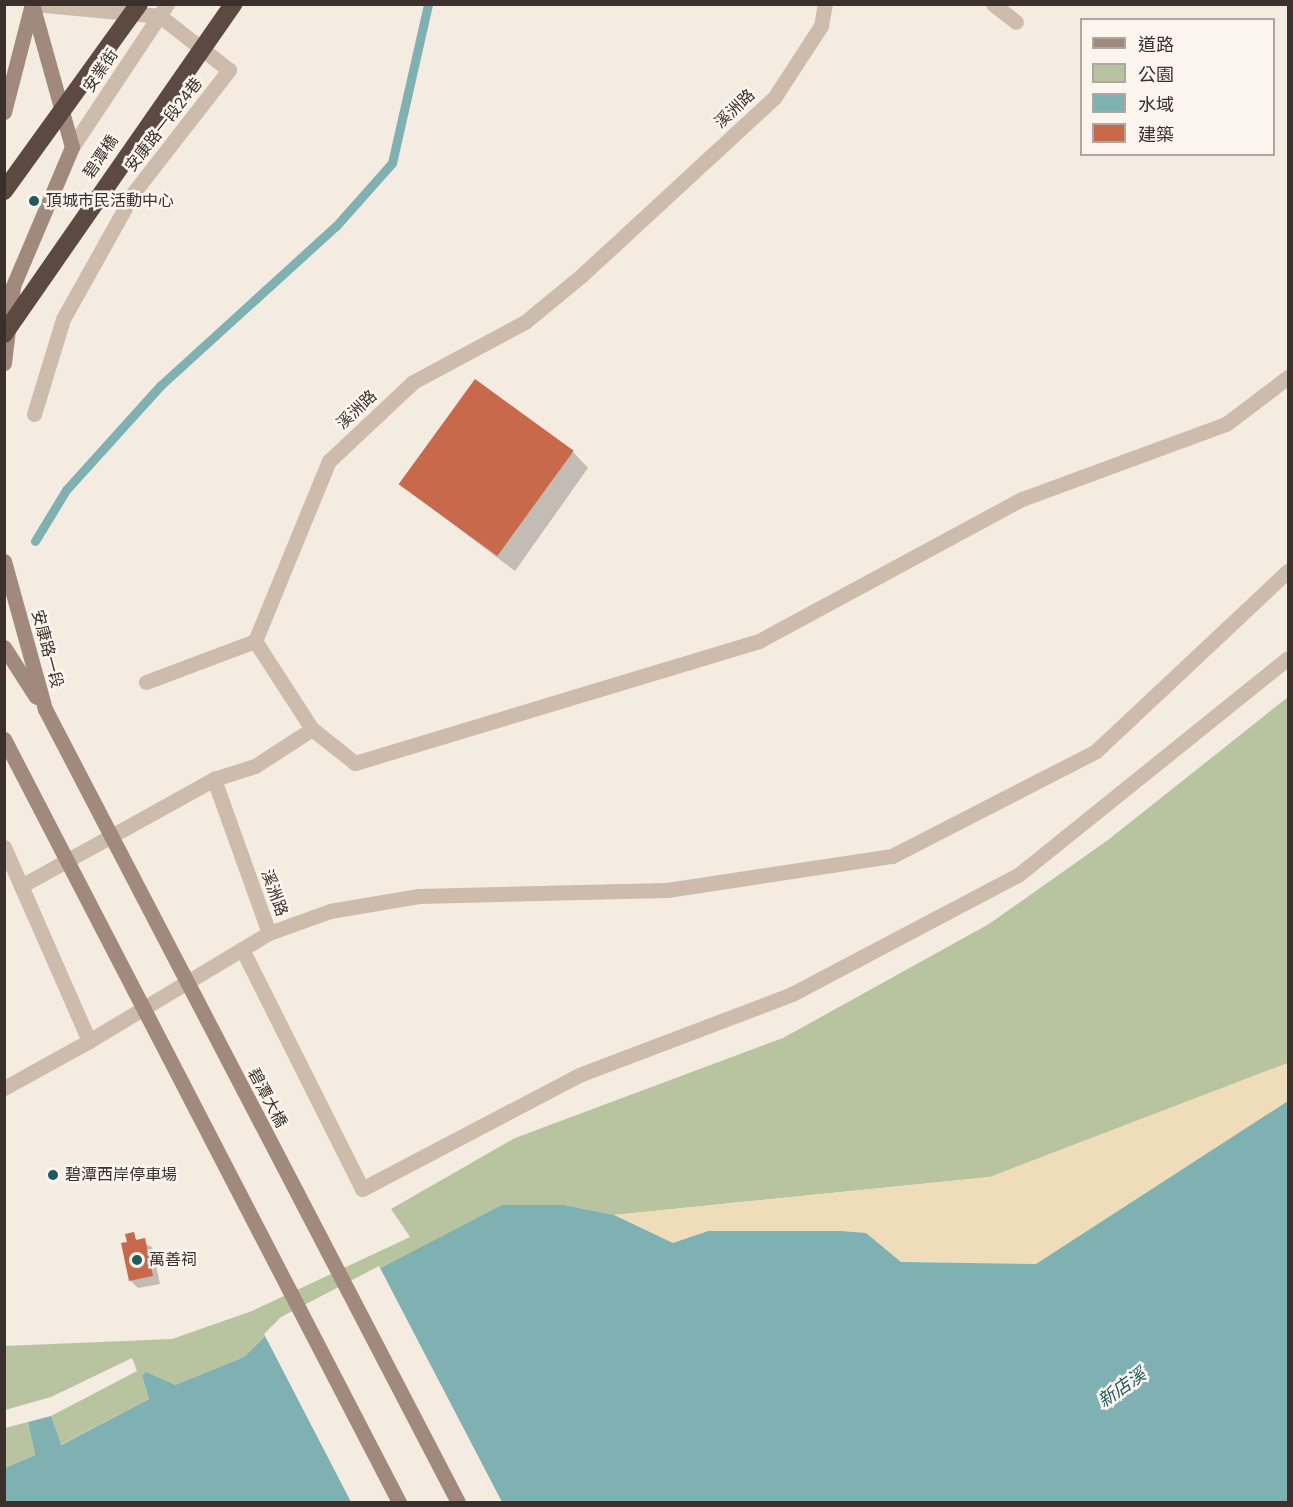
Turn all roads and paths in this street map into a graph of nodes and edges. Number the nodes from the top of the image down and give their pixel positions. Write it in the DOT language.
graph roads {
  1 [pos="33,4"];
  2 [pos="139,4"];
  3 [pos="233,4"];
  4 [pos="825,4"];
  5 [pos="993,4"];
  6 [pos="164,10"];
  7 [pos="1016,22"];
  8 [pos="4,112"];
  9 [pos="72,147"];
  10 [pos="4,191"];
  11 [pos="4,334"];
  12 [pos="4,363"];
  13 [pos="1288,377"];
  14 [pos="34,414"];
  15 [pos="4,561"];
  16 [pos="1288,571"];
  17 [pos="255,641"];
  18 [pos="4,647"];
  19 [pos="1288,658"];
  20 [pos="146,682"];
  21 [pos="45,709"];
  22 [pos="312,729"];
  23 [pos="4,739"];
  24 [pos="214,779"];
  25 [pos="4,847"];
  26 [pos="21,886"];
  27 [pos="269,933"];
  28 [pos="242,949"];
  29 [pos="89,1041"];
  30 [pos="4,1088"];
  31 [pos="399,1503"];
  32 [pos="458,1503"];
  1 -- 6 [label="street"];
  1 -- 8 [label="main road"];
  1 -- 9 [label="main road"];
  2 -- 10 [label="highway, bridge"];
  3 -- 11 [label="highway, 碧潭橋, bridge"];
  4 -- 17 [label="street, 溪洲路"];
  5 -- 7 [label="street"];
  6 -- 9 [label="street, 安業街"];
  6 -- 14 [label="street, 安康路一段24巷"];
  9 -- 12 [label="main road"];
  13 -- 22 [label="street"];
  15 -- 21 [label="main road, 安康路一段"];
  16 -- 27 [label="street"];
  17 -- 20 [label="street"];
  17 -- 22 [label="street"];
  18 -- 21 [label="main road, 安康路一段"];
  19 -- 28 [label="street"];
  21 -- 32 [label="main road, 碧潭大橋, bridge"];
  22 -- 24 [label="street"];
  23 -- 31 [label="main road, bridge"];
  24 -- 26 [label="street"];
  24 -- 27 [label="street, 溪洲路"];
  25 -- 26 [label="street"];
  26 -- 29 [label="street"];
  27 -- 28 [label="street"];
  28 -- 29 [label="street"];
  29 -- 30 [label="street"];
}
